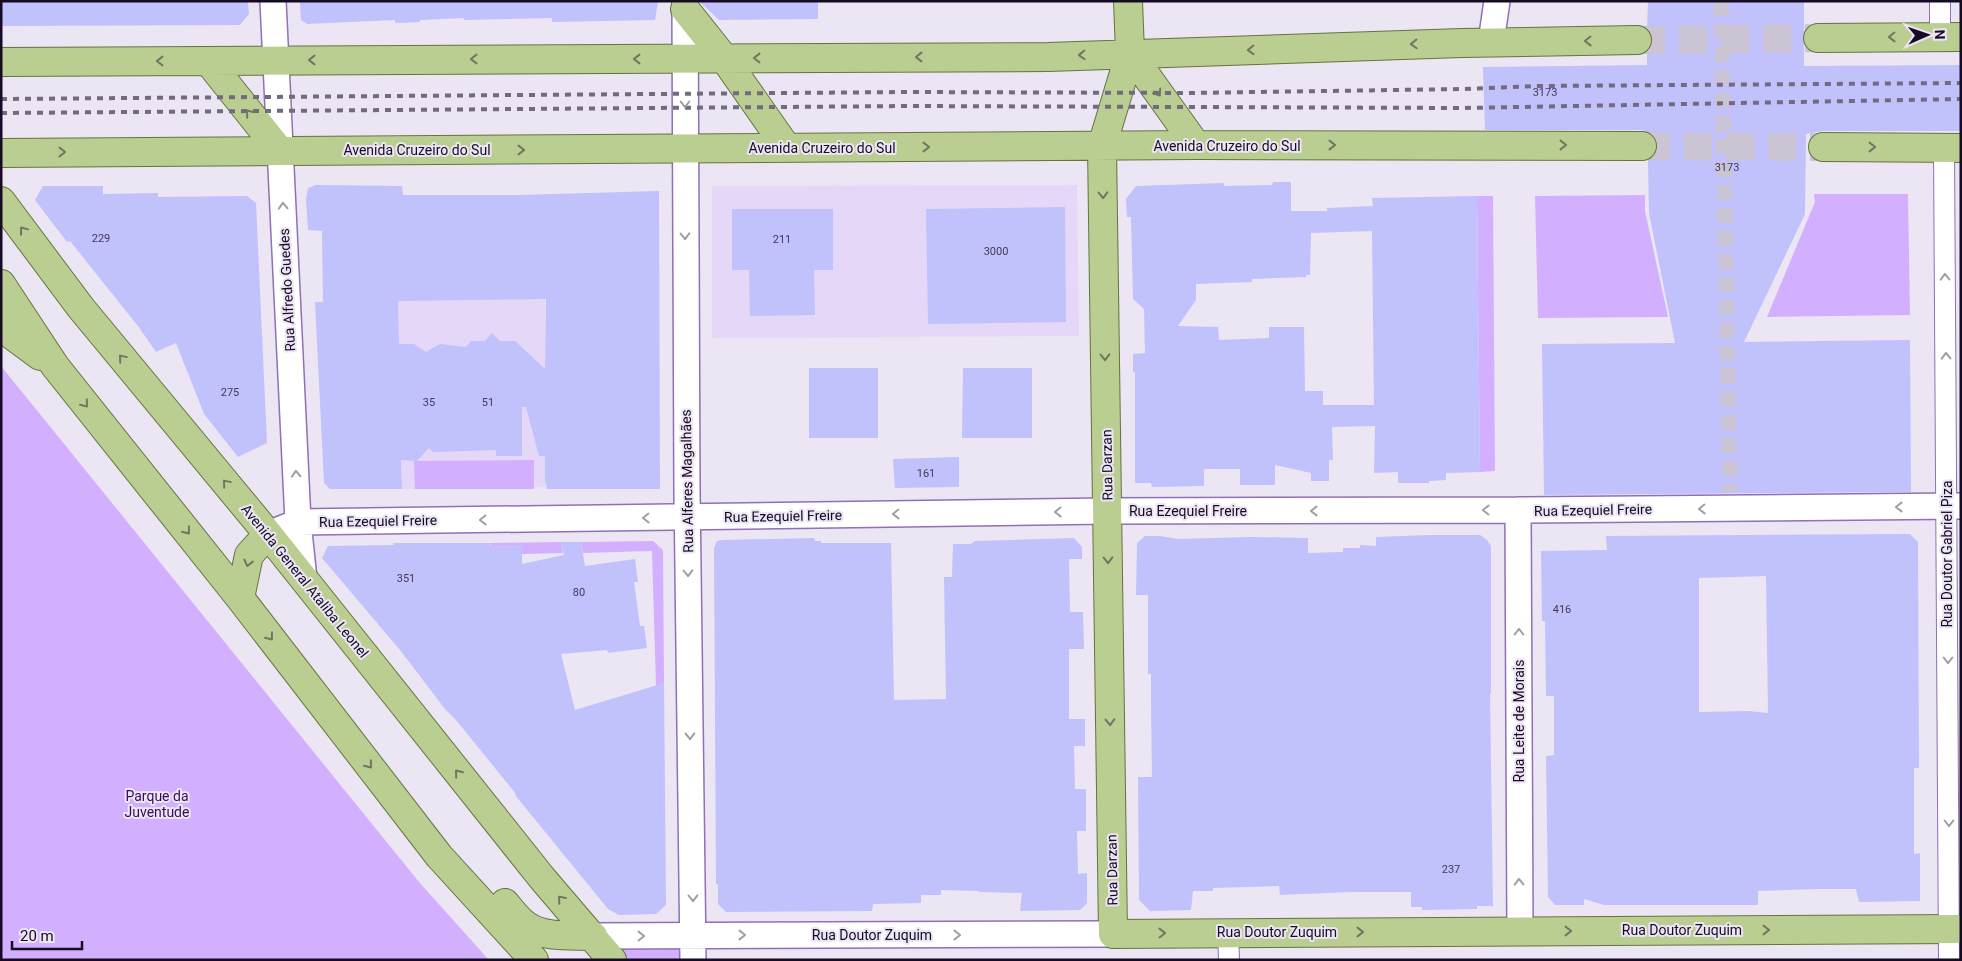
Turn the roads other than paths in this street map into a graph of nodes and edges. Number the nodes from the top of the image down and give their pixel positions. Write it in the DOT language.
graph roads {
  1 [pos="273,1"];
  2 [pos="1128,1"];
  3 [pos="1496,1"];
  4 [pos="1940,1"];
  5 [pos="685,5"];
  6 [pos="1951,37"];
  7 [pos="1818,38"];
  8 [pos="1637,40"];
  9 [pos="1491,42"];
  10 [pos="1130,53"];
  11 [pos="686,58"];
  12 [pos="724,58"];
  13 [pos="276,60"];
  14 [pos="208,61"];
  15 [pos="1,62"];
  16 [pos="1102,146"];
  17 [pos="1196,146"];
  18 [pos="1642,146"];
  19 [pos="1823,147"];
  20 [pos="787,148"];
  21 [pos="1952,148"];
  22 [pos="685,149"];
  23 [pos="280,151"];
  24 [pos="1,153"];
  25 [pos="1,201"];
  26 [pos="1,284"];
  27 [pos="1,323"];
  28 [pos="55,366"];
  29 [pos="1954,506"];
  30 [pos="1518,510"];
  31 [pos="1107,511"];
  32 [pos="688,517"];
  33 [pos="298,522"];
  34 [pos="268,534"];
  35 [pos="304,579"];
  36 [pos="240,598"];
  37 [pos="439,856"];
  38 [pos="1955,929"];
  39 [pos="1520,931"];
  40 [pos="1228,932"];
  41 [pos="1113,934"];
  42 [pos="593,936"];
  43 [pos="693,948"];
  44 [pos="534,960"];
  45 [pos="612,960"];
  46 [pos="1229,960"];
  47 [pos="1949,960"];
  1 -- 13 [label="street, Rua Alfredo Guedes"];
  2 -- 10 [label="main road, Rua Darzan"];
  3 -- 9 [label="street"];
  4 -- 6 [label="street"];
  5 -- 11 [label="street, Rua Alferes Magalhães"];
  5 -- 12 [label="main road"];
  6 -- 7 [label="main road, one-way"];
  8 -- 9 [label="main road, one-way"];
  9 -- 10 [label="main road, one-way"];
  10 -- 12 [label="main road, one-way"];
  10 -- 16 [label="main road, Rua Darzan"];
  10 -- 17 [label="main road, one-way"];
  11 -- 12 [label="main road"];
  11 -- 13 [label="main road, one-way"];
  11 -- 22 [label="street, Rua Alferes Magalhães, one-way"];
  12 -- 20 [label="main road"];
  13 -- 14 [label="main road"];
  13 -- 23 [label="street, Rua Alfredo Guedes"];
  14 -- 15 [label="main road, one-way"];
  23 -- 14 [label="main road, one-way"];
  16 -- 17 [label="main road, Avenida Cruzeiro do Sul"];
  20 -- 16 [label="main road, Avenida Cruzeiro do Sul, one-way"];
  16 -- 31 [label="main road, Rua Darzan, one-way"];
  17 -- 18 [label="main road, Avenida Cruzeiro do Sul, one-way"];
  19 -- 21 [label="main road, one-way"];
  20 -- 22 [label="main road, Avenida Cruzeiro do Sul"];
  29 -- 21 [label="street, Rua Doutor Gabriel Piza, one-way"];
  23 -- 22 [label="main road, Avenida Cruzeiro do Sul, one-way"];
  22 -- 32 [label="street, Rua Alferes Magalhães, one-way"];
  24 -- 23 [label="main road, Avenida Cruzeiro do Sul, one-way"];
  33 -- 23 [label="street, Rua Alfredo Guedes, one-way"];
  34 -- 25 [label="main road, Avenida General Ataliba Leonel, one-way"];
  26 -- 28 [label="main road"];
  27 -- 28 [label="main road"];
  28 -- 36 [label="main road, one-way"];
  29 -- 30 [label="street, Rua Ezequiel Freire, one-way"];
  29 -- 38 [label="street, Rua Doutor Gabriel Piza, one-way"];
  30 -- 31 [label="street, Rua Ezequiel Freire, one-way"];
  39 -- 30 [label="street, Rua Leite de Morais, one-way"];
  31 -- 32 [label="street, Rua Ezequiel Freire, one-way"];
  31 -- 41 [label="main road, Rua Darzan, one-way"];
  32 -- 33 [label="street, Rua Ezequiel Freire, one-way"];
  32 -- 43 [label="street, Rua Alferes Magalhães, one-way"];
  33 -- 34 [label="street, Rua Ezequiel Freire"];
  33 -- 35 [label="street, Rua Alfredo Guedes"];
  34 -- 35 [label="main road, Avenida General Ataliba Leonel"];
  34 -- 36 [label="main road, one-way"];
  42 -- 35 [label="main road, Avenida General Ataliba Leonel, one-way"];
  36 -- 37 [label="main road, one-way"];
  37 -- 42 [label="main road"];
  37 -- 44 [label="main road"];
  39 -- 38 [label="main road, Rua Doutor Zuquim, one-way"];
  38 -- 47 [label="street, Rua Doutor Gabriel Piza"];
  40 -- 39 [label="main road, Rua Doutor Zuquim, one-way"];
  41 -- 40 [label="main road, Rua Doutor Zuquim, one-way"];
  40 -- 46 [label="street"];
  43 -- 41 [label="street, Rua Doutor Zuquim, one-way"];
  42 -- 43 [label="street, Rua Doutor Zuquim, one-way"];
  42 -- 45 [label="main road, Avenida General Ataliba Leonel"];
}
